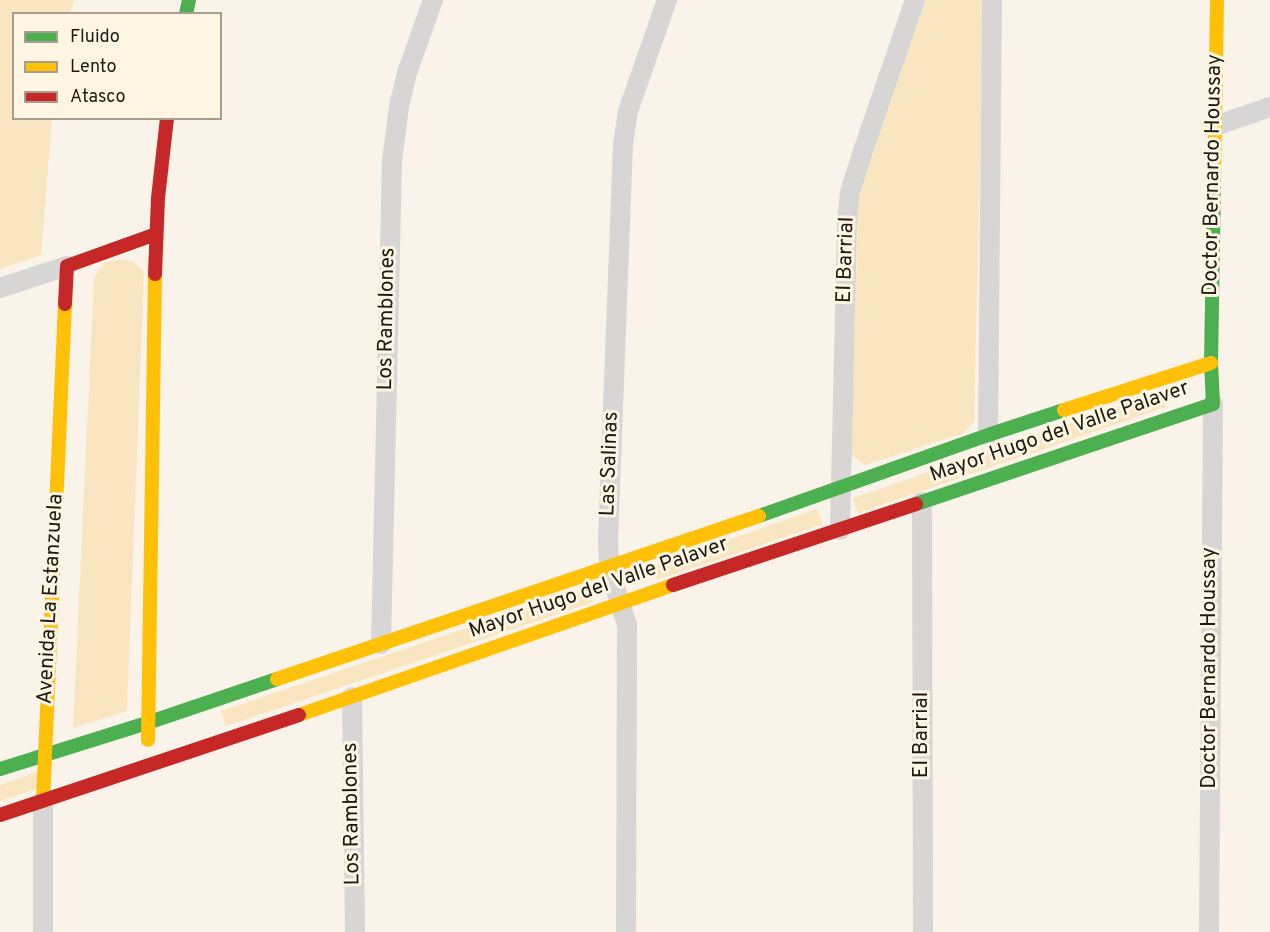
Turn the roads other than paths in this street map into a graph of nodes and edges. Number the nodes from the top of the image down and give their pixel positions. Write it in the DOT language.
graph roads {
  1 [pos="433,0"];
  2 [pos="668,0"];
  3 [pos="915,0"];
  4 [pos="992,0"];
  5 [pos="1218,0"];
  6 [pos="1270,107"];
  7 [pos="166,120"];
  8 [pos="1215,126"];
  9 [pos="156,234"];
  10 [pos="67,266"];
  11 [pos="0,288"];
  12 [pos="1211,363"];
  13 [pos="1213,394"];
  14 [pos="988,435"];
  15 [pos="841,488"];
  16 [pos="922,502"];
  17 [pos="840,530"];
  18 [pos="609,568"];
  19 [pos="620,603"];
  20 [pos="381,644"];
  21 [pos="352,697"];
  22 [pos="147,723"];
  23 [pos="45,753"];
  24 [pos="148,765"];
  25 [pos="0,769"];
  26 [pos="43,801"];
  27 [pos="0,815"];
  28 [pos="43,932"];
  29 [pos="355,932"];
  30 [pos="626,932"];
  31 [pos="923,932"];
  32 [pos="1209,932"];
  1 -- 20 [label="street, Los Ramblones"];
  2 -- 18 [label="street, Las Salinas"];
  3 -- 15 [label="street, El Barrial"];
  4 -- 14 [label="street"];
  5 -- 8 [label="street, Doctor Bernardo Houssay"];
  6 -- 8 [label="street"];
  7 -- 9 [label="street"];
  8 -- 12 [label="street, Doctor Bernardo Houssay"];
  9 -- 10 [label="street"];
  9 -- 22 [label="street"];
  10 -- 11 [label="street"];
  10 -- 23 [label="street, Avenida La Estanzuela"];
  12 -- 13 [label="street, Doctor Bernardo Houssay"];
  12 -- 14 [label="street, Mayor Hugo del Valle Palaver"];
  13 -- 16 [label="street, Mayor Hugo del Valle Palaver"];
  13 -- 32 [label="street, Doctor Bernardo Houssay"];
  14 -- 15 [label="street, Mayor Hugo del Valle Palaver"];
  15 -- 17 [label="street, El Barrial"];
  15 -- 18 [label="street, Mayor Hugo del Valle Palaver"];
  16 -- 17 [label="street, Mayor Hugo del Valle Palaver"];
  16 -- 31 [label="street, El Barrial"];
  17 -- 19 [label="street, Mayor Hugo del Valle Palaver"];
  18 -- 19 [label="street, Las Salinas"];
  18 -- 20 [label="street, Mayor Hugo del Valle Palaver"];
  19 -- 21 [label="street, Mayor Hugo del Valle Palaver"];
  19 -- 30 [label="street, Las Salinas"];
  20 -- 22 [label="street, Mayor Hugo del Valle Palaver"];
  21 -- 24 [label="street, Mayor Hugo del Valle Palaver"];
  21 -- 29 [label="street, Los Ramblones"];
  22 -- 23 [label="street, Mayor Hugo del Valle Palaver"];
  22 -- 24 [label="street"];
  23 -- 25 [label="street, Mayor Hugo del Valle Palaver"];
  23 -- 26 [label="street, Avenida La Estanzuela"];
  24 -- 26 [label="street, Mayor Hugo del Valle Palaver"];
  26 -- 27 [label="street, Mayor Hugo del Valle Palaver"];
  26 -- 28 [label="street, Avenida La Estanzuela"];
}
